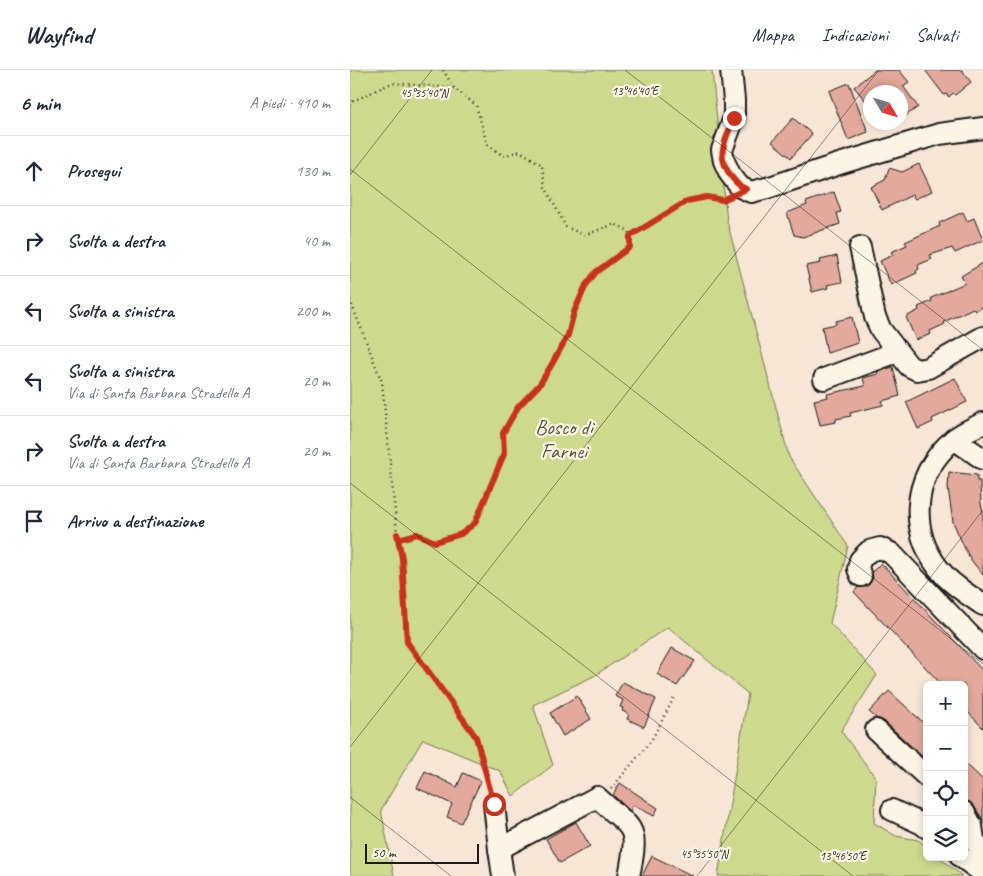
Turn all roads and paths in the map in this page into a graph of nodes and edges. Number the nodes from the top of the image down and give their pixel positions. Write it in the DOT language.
graph roads {
  1 [pos="444,70"];
  2 [pos="732,70"];
  3 [pos="454,88"];
  4 [pos="350,105"];
  5 [pos="983,128"];
  6 [pos="746,189"];
  7 [pos="630,236"];
  8 [pos="860,247"];
  9 [pos="350,300"];
  10 [pos="983,337"];
  11 [pos="897,352"];
  12 [pos="824,379"];
  13 [pos="983,422"];
  14 [pos="954,439"];
  15 [pos="983,459"];
  16 [pos="397,534"];
  17 [pos="861,576"];
  18 [pos="983,605"];
  19 [pos="983,649"];
  20 [pos="674,698"];
  21 [pos="876,730"];
  22 [pos="923,774"];
  23 [pos="597,797"];
  24 [pos="494,804"];
  25 [pos="892,810"];
  26 [pos="966,816"];
  27 [pos="923,825"];
  28 [pos="499,849"];
  29 [pos="983,853"];
  30 [pos="966,861"];
  31 [pos="983,873"];
  32 [pos="504,876"];
  33 [pos="629,876"];
  1 -- 3 [label="path"];
  2 -- 6 [label="street"];
  3 -- 4 [label="path"];
  3 -- 7 [label="path"];
  5 -- 6 [label="street"];
  6 -- 7 [label="path"];
  7 -- 16 [label="path"];
  8 -- 11 [label="street"];
  9 -- 16 [label="path"];
  10 -- 11 [label="street"];
  11 -- 12 [label="street"];
  13 -- 14 [label="street"];
  14 -- 15 [label="street"];
  14 -- 18 [label="street"];
  16 -- 24 [label="path"];
  17 -- 19 [label="street"];
  20 -- 23 [label="path"];
  21 -- 22 [label="street"];
  23 -- 28 [label="street"];
  23 -- 33 [label="street"];
  24 -- 28 [label="street"];
  25 -- 27 [label="street"];
  26 -- 29 [label="street"];
  28 -- 32 [label="street"];
  30 -- 31 [label="street"];
}
